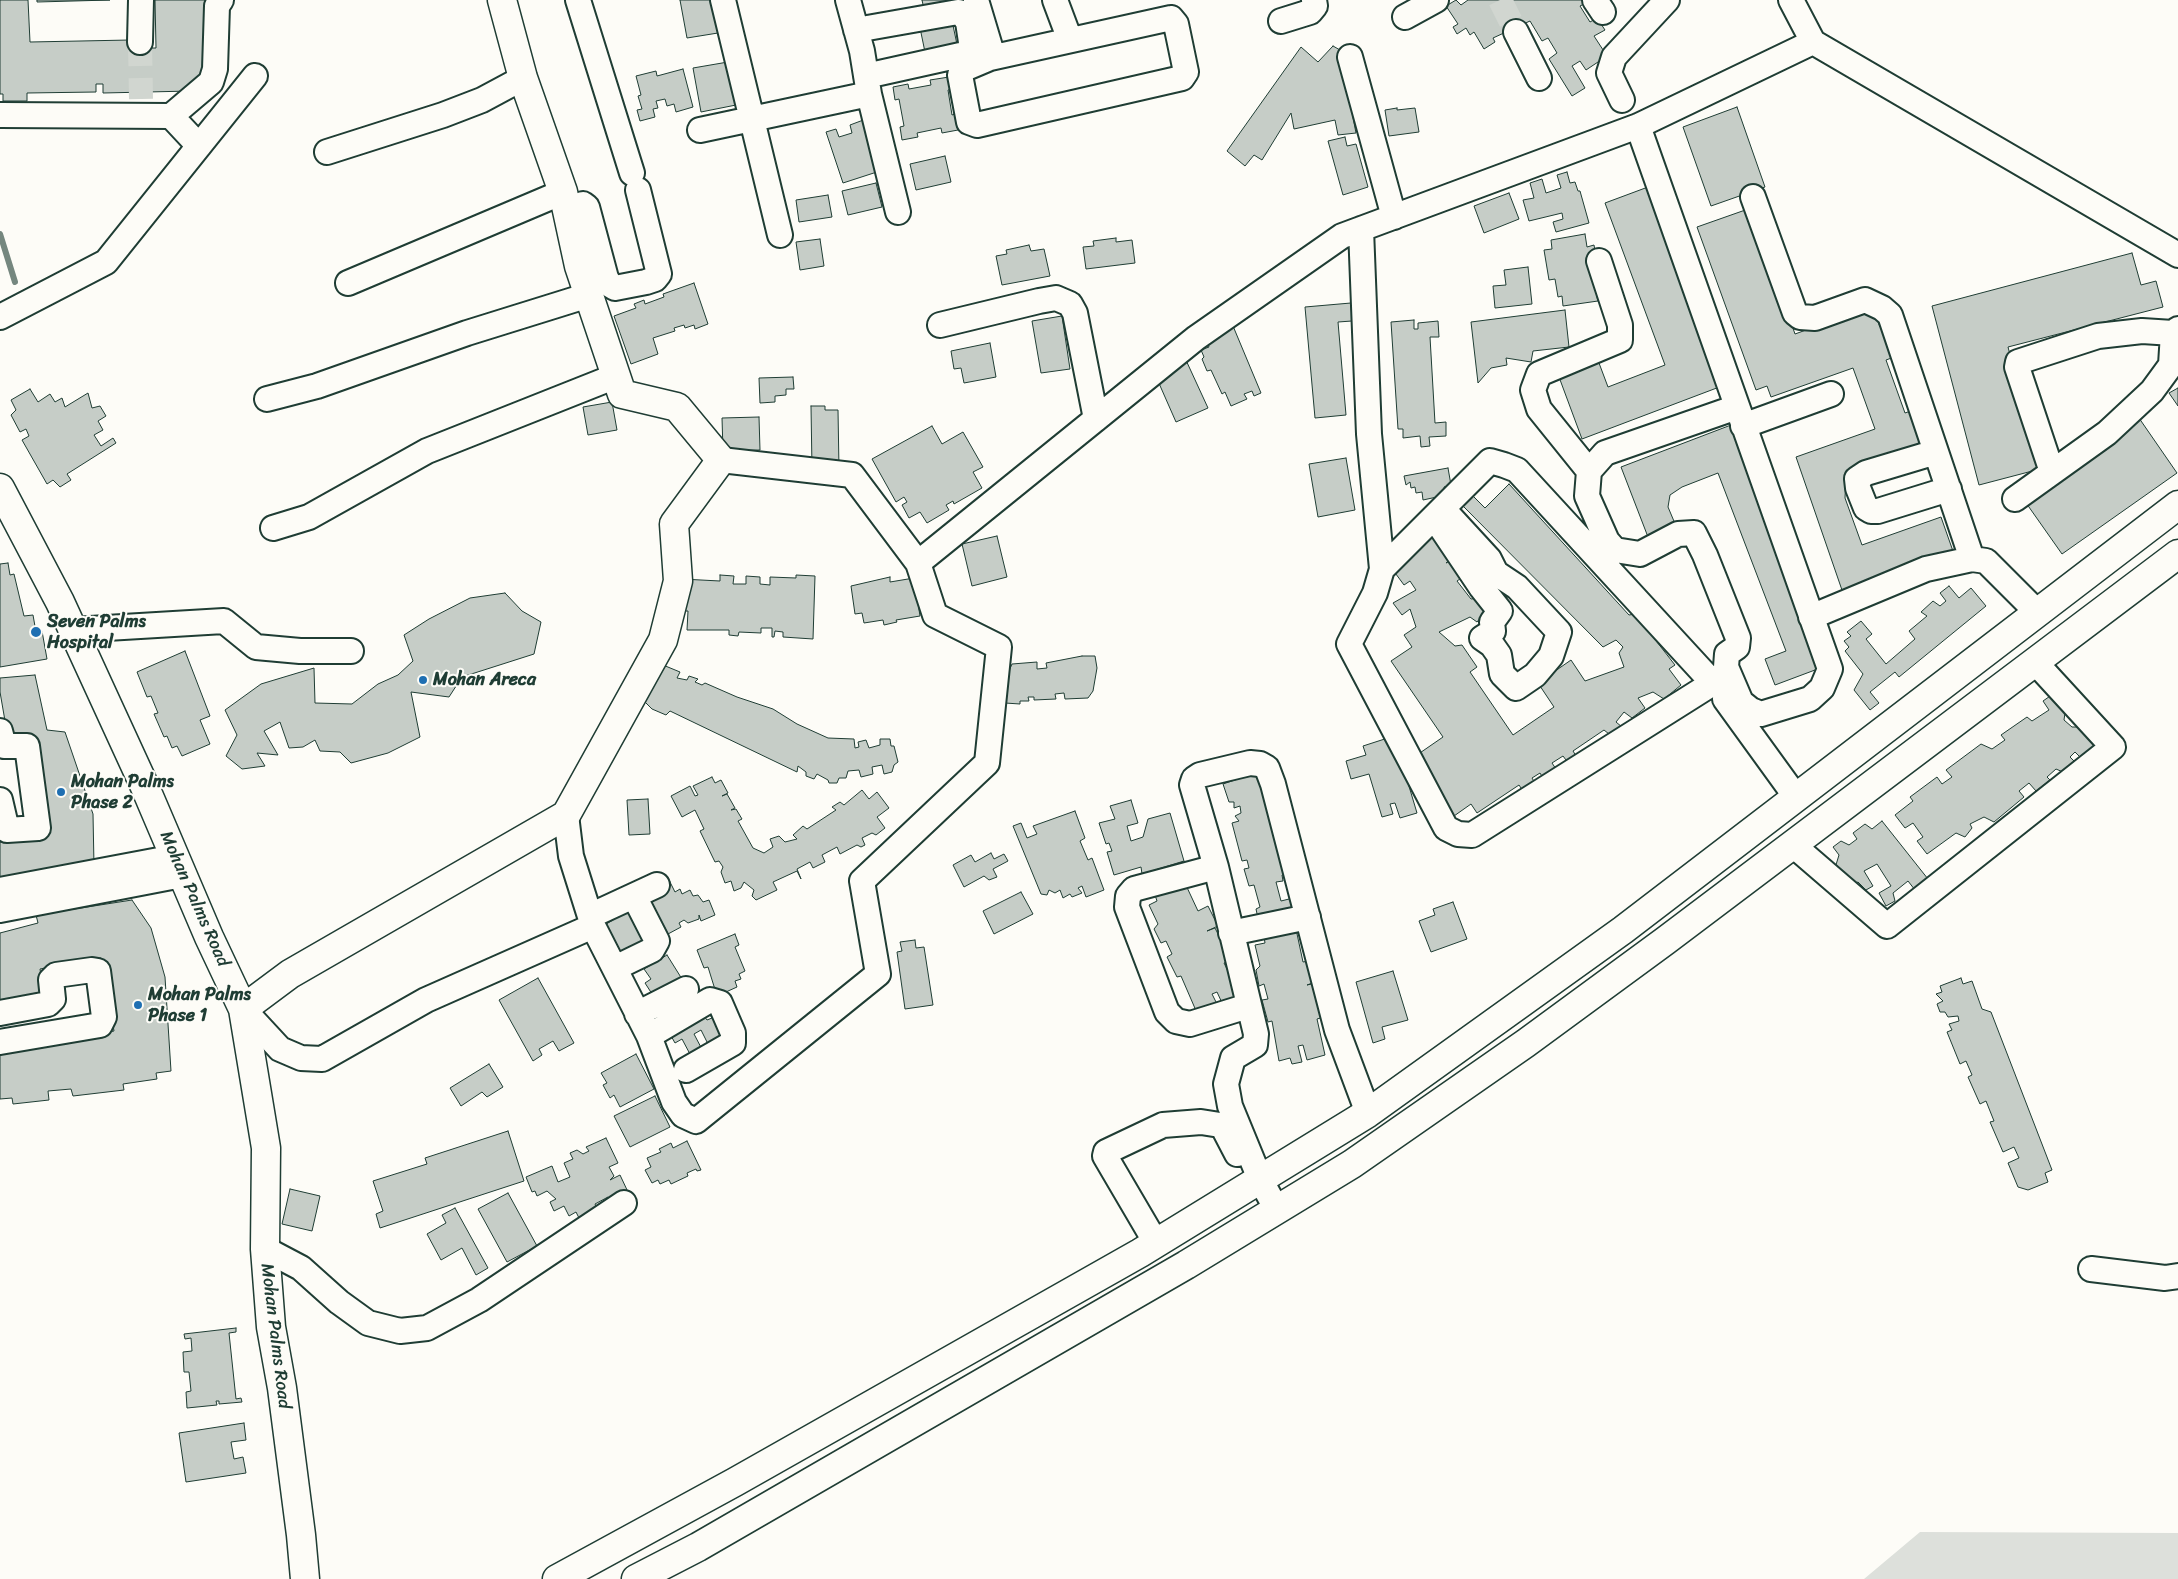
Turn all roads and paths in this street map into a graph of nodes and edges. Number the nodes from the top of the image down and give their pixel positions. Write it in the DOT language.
graph roads {
  1 [pos="141,0"];
  2 [pos="221,0"];
  3 [pos="502,0"];
  4 [pos="578,0"];
  5 [pos="723,0"];
  6 [pos="848,0"];
  7 [pos="976,0"];
  8 [pos="1056,0"];
  9 [pos="1314,0"];
  10 [pos="1436,0"];
  11 [pos="1667,0"];
  12 [pos="1791,0"];
  13 [pos="1405,17"];
  14 [pos="1281,21"];
  15 [pos="856,30"];
  16 [pos="1516,32"];
  17 [pos="1070,40"];
  18 [pos="140,42"];
  19 [pos="1813,42"];
  20 [pos="1350,57"];
  21 [pos="990,58"];
  22 [pos="255,76"];
  23 [pos="523,78"];
  24 [pos="1539,78"];
  25 [pos="868,85"];
  26 [pos="1622,100"];
  27 [pos="0,115"];
  28 [pos="171,116"];
  29 [pos="753,118"];
  30 [pos="1638,126"];
  31 [pos="700,130"];
  32 [pos="199,146"];
  33 [pos="327,152"];
  34 [pos="1753,197"];
  35 [pos="565,201"];
  36 [pos="898,212"];
  37 [pos="1394,217"];
  38 [pos="1361,229"];
  39 [pos="780,236"];
  40 [pos="2178,255"];
  41 [pos="1599,261"];
  42 [pos="348,283"];
  43 [pos="589,296"];
  44 [pos="0,317"];
  45 [pos="940,325"];
  46 [pos="2175,331"];
  47 [pos="616,376"];
  48 [pos="1831,394"];
  49 [pos="267,399"];
  50 [pos="1740,416"];
  51 [pos="1096,419"];
  52 [pos="1936,452"];
  53 [pos="721,460"];
  54 [pos="1589,471"];
  55 [pos="2052,472"];
  56 [pos="0,488"];
  57 [pos="1948,489"];
  58 [pos="2015,499"];
  59 [pos="2178,505"];
  60 [pos="1439,513"];
  61 [pos="273,528"];
  62 [pos="2178,554"];
  63 [pos="1972,559"];
  64 [pos="918,562"];
  65 [pos="1382,569"];
  66 [pos="2038,612"];
  67 [pos="1811,617"];
  68 [pos="73,630"];
  69 [pos="2014,630"];
  70 [pos="351,651"];
  71 [pos="2035,662"];
  72 [pos="1713,683"];
  73 [pos="0,731"];
  74 [pos="1796,797"];
  75 [pos="0,800"];
  76 [pos="566,816"];
  77 [pos="1772,816"];
  78 [pos="1793,845"];
  79 [pos="178,866"];
  80 [pos="1216,867"];
  81 [pos="657,885"];
  82 [pos="0,890"];
  83 [pos="634,896"];
  84 [pos="0,910"];
  85 [pos="1308,918"];
  86 [pos="592,921"];
  87 [pos="1231,933"];
  88 [pos="614,968"];
  89 [pos="686,989"];
  90 [pos="1248,1006"];
  91 [pos="244,1009"];
  92 [pos="0,1013"];
  93 [pos="638,1014"];
  94 [pos="1496,1021"];
  95 [pos="653,1033"];
  96 [pos="0,1042"];
  97 [pos="1514,1051"];
  98 [pos="1368,1113"];
  99 [pos="1256,1182"];
  100 [pos="624,1203"];
  101 [pos="1277,1210"];
  102 [pos="1148,1248"];
  103 [pos="265,1249"];
  104 [pos="2091,1269"];
  105 [pos="2178,1276"];
  106 [pos="1157,1281"];
  107 [pos="735,1482"];
  108 [pos="753,1516"];
  109 [pos="304,1579"];
  110 [pos="557,1579"];
  111 [pos="636,1579"];
  1 -- 18 [label="street"];
  2 -- 28 [label="street"];
  3 -- 23 [label="street"];
  4 -- 35 [label="street"];
  5 -- 29 [label="street"];
  6 -- 15 [label="street"];
  7 -- 21 [label="street"];
  8 -- 17 [label="street"];
  9 -- 14 [label="street"];
  10 -- 13 [label="street"];
  11 -- 26 [label="street"];
  12 -- 19 [label="street"];
  15 -- 25 [label="street"];
  15 -- 25 [label="street"];
  16 -- 24 [label="street"];
  17 -- 21 [label="street"];
  17 -- 21 [label="street"];
  19 -- 30 [label="street"];
  19 -- 40 [label="street"];
  20 -- 37 [label="street"];
  22 -- 32 [label="street"];
  23 -- 33 [label="street"];
  23 -- 35 [label="street"];
  25 -- 29 [label="street"];
  25 -- 36 [label="street"];
  27 -- 28 [label="street"];
  28 -- 32 [label="street"];
  29 -- 31 [label="street"];
  29 -- 39 [label="street"];
  30 -- 37 [label="street"];
  30 -- 50 [label="street"];
  32 -- 44 [label="street"];
  34 -- 52 [label="street"];
  35 -- 42 [label="street"];
  35 -- 43 [label="street"];
  37 -- 38 [label="street"];
  38 -- 51 [label="street"];
  38 -- 65 [label="street"];
  41 -- 54 [label="street"];
  43 -- 47 [label="street"];
  43 -- 49 [label="street"];
  45 -- 51 [label="street"];
  46 -- 55 [label="street"];
  46 -- 55 [label="street"];
  47 -- 53 [label="street"];
  47 -- 61 [label="street"];
  48 -- 50 [label="street"];
  50 -- 54 [label="street"];
  50 -- 67 [label="street"];
  51 -- 64 [label="street"];
  52 -- 57 [label="street"];
  52 -- 57 [label="street"];
  53 -- 64 [label="street"];
  53 -- 76 [label="street"];
  54 -- 67 [label="street"];
  55 -- 58 [label="street"];
  56 -- 68 [label="street, Mohan Palms Road"];
  57 -- 63 [label="street"];
  59 -- 66 [label="street"];
  60 -- 60 [label="street"];
  60 -- 65 [label="street"];
  60 -- 72 [label="street"];
  62 -- 71 [label="street"];
  63 -- 66 [label="street"];
  63 -- 67 [label="street"];
  64 -- 95 [label="street"];
  65 -- 72 [label="street"];
  66 -- 69 [label="street"];
  68 -- 70 [label="street"];
  68 -- 79 [label="street, Mohan Palms Road"];
  69 -- 71 [label="street"];
  69 -- 74 [label="street"];
  71 -- 78 [label="street"];
  71 -- 78 [label="street"];
  72 -- 74 [label="street"];
  73 -- 75 [label="street"];
  74 -- 77 [label="street"];
  76 -- 86 [label="street"];
  76 -- 91 [label="street"];
  77 -- 78 [label="street"];
  77 -- 94 [label="street"];
  78 -- 97 [label="street"];
  79 -- 82 [label="street"];
  79 -- 84 [label="street"];
  79 -- 91 [label="street, Mohan Palms Road"];
  80 -- 85 [label="street"];
  80 -- 87 [label="street"];
  80 -- 90 [label="street"];
  81 -- 83 [label="street"];
  83 -- 86 [label="street"];
  83 -- 88 [label="street"];
  85 -- 87 [label="street"];
  85 -- 98 [label="street"];
  86 -- 88 [label="street"];
  86 -- 91 [label="street"];
  87 -- 90 [label="street"];
  88 -- 93 [label="street"];
  89 -- 93 [label="street"];
  90 -- 99 [label="street"];
  91 -- 103 [label="street, Mohan Palms Road"];
  92 -- 96 [label="street"];
  93 -- 95 [label="street"];
  94 -- 97 [label="street"];
  94 -- 98 [label="street"];
  95 -- 95 [label="street"];
  97 -- 101 [label="street"];
  98 -- 99 [label="street"];
  99 -- 101 [label="street"];
  99 -- 102 [label="street"];
  99 -- 102 [label="street"];
  100 -- 103 [label="street"];
  101 -- 106 [label="street"];
  102 -- 106 [label="street"];
  102 -- 107 [label="street"];
  103 -- 109 [label="street, Mohan Palms Road"];
  104 -- 105 [label="street"];
  106 -- 108 [label="street"];
  107 -- 108 [label="street"];
  107 -- 110 [label="street"];
  108 -- 111 [label="street"];
}
